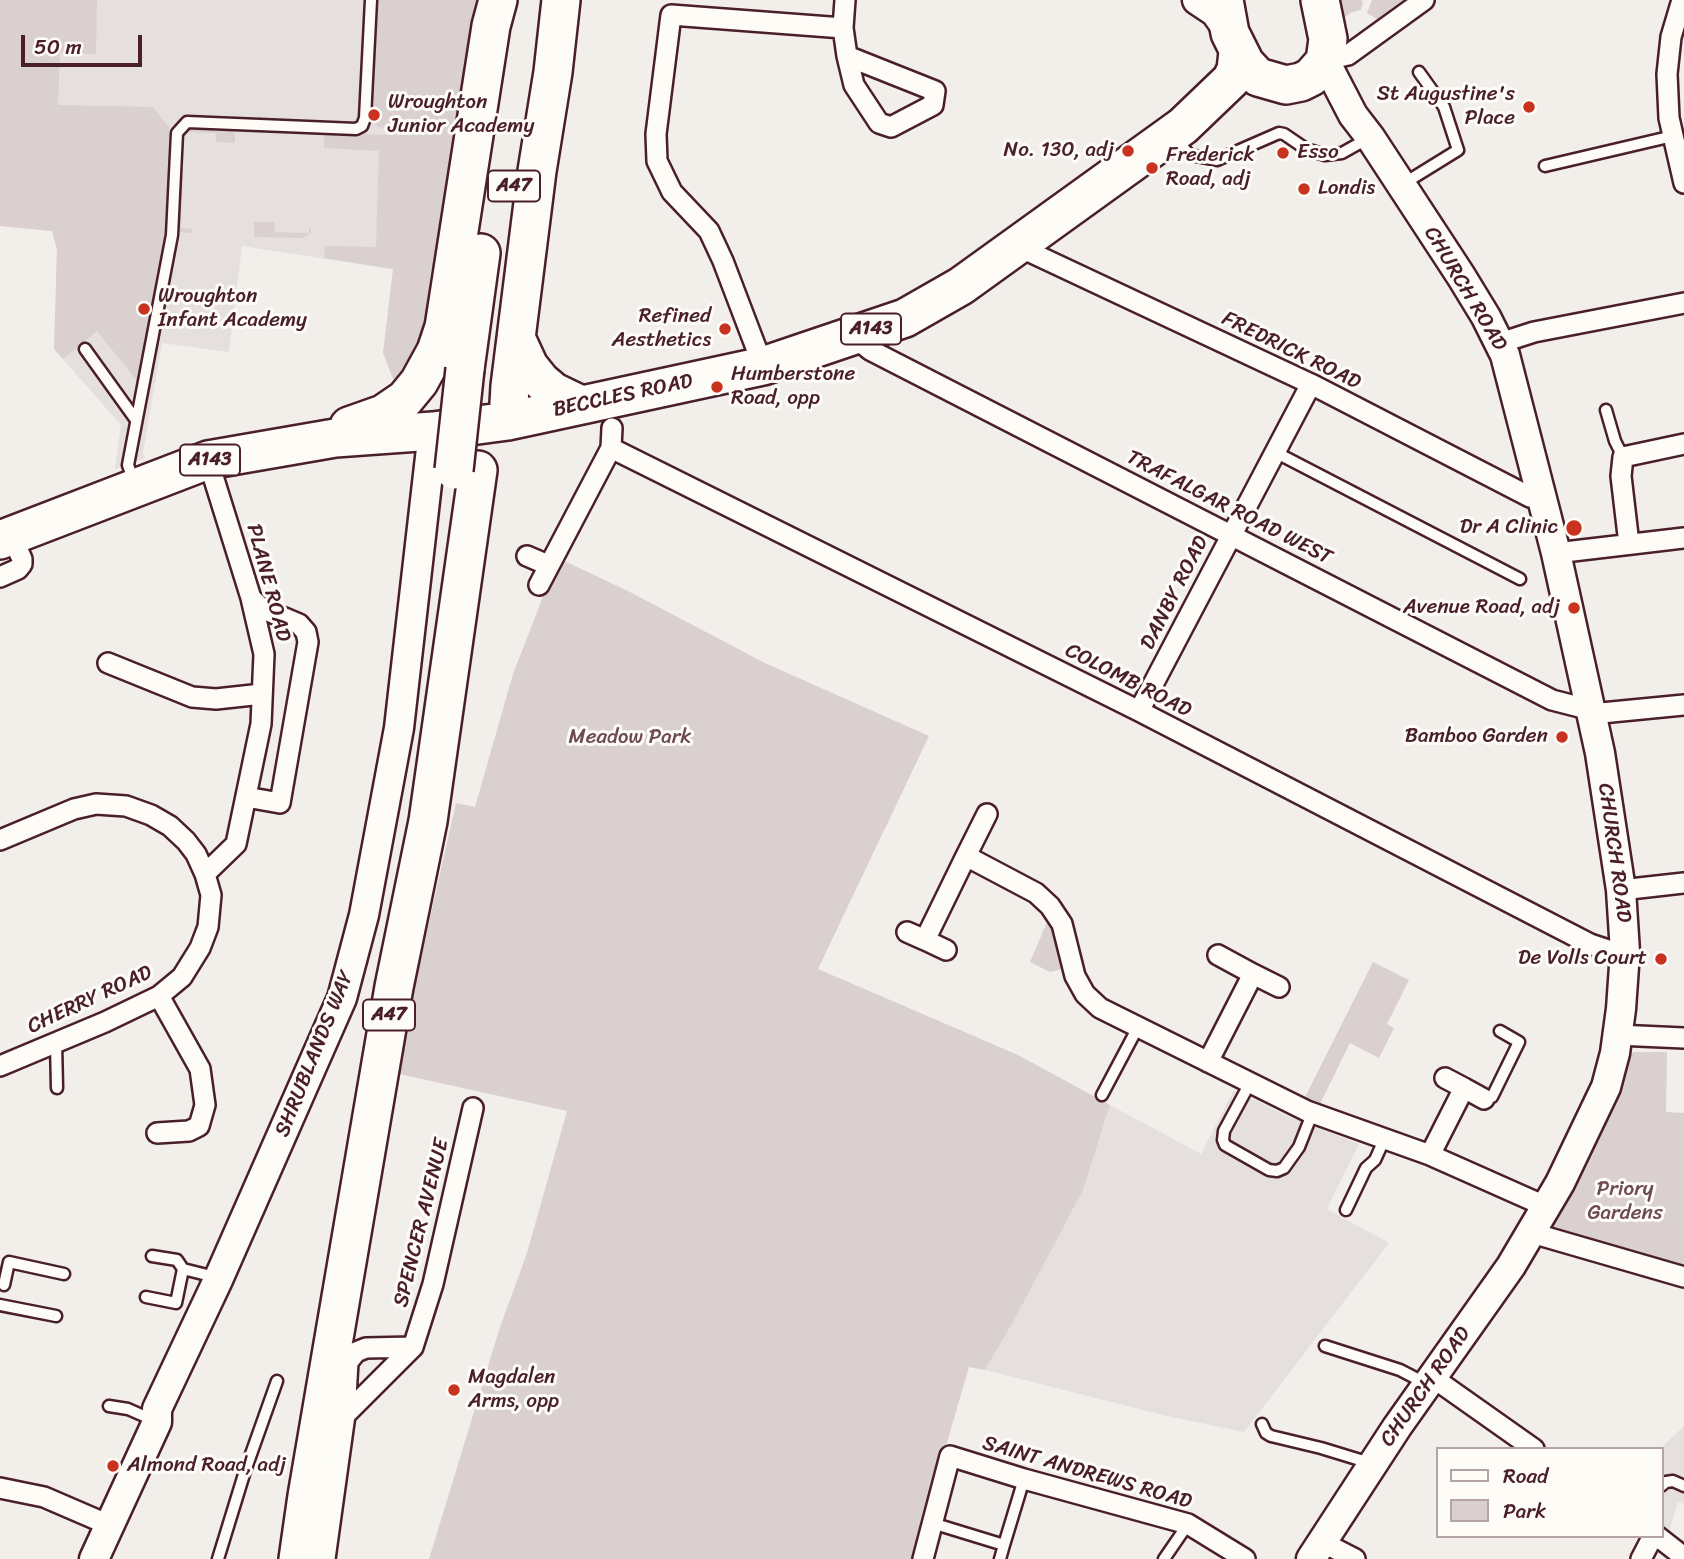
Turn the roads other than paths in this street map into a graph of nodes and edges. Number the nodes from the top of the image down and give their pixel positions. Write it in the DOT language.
graph roads {
  1 [pos="371,0"];
  2 [pos="498,0"];
  3 [pos="518,0"];
  4 [pos="541,0"];
  5 [pos="561,0"];
  6 [pos="845,0"];
  7 [pos="1197,0"];
  8 [pos="1424,0"];
  9 [pos="1682,0"];
  10 [pos="1322,3"];
  11 [pos="672,8"];
  12 [pos="843,28"];
  13 [pos="1231,28"];
  14 [pos="847,55"];
  15 [pos="1326,61"];
  16 [pos="1419,72"];
  17 [pos="1287,85"];
  18 [pos="1353,115"];
  19 [pos="1177,131"];
  20 [pos="1673,135"];
  21 [pos="1370,137"];
  22 [pos="1545,166"];
  23 [pos="1684,183"];
  24 [pos="1401,185"];
  25 [pos="1017,246"];
  26 [pos="1684,303"];
  27 [pos="444,327"];
  28 [pos="853,336"];
  29 [pos="516,340"];
  30 [pos="1500,343"];
  31 [pos="85,349"];
  32 [pos="763,366"];
  33 [pos="477,371"];
  34 [pos="1311,384"];
  35 [pos="581,405"];
  36 [pos="1606,410"];
  37 [pos="136,420"];
  38 [pos="508,421"];
  39 [pos="433,431"];
  40 [pos="335,439"];
  41 [pos="1684,444"];
  42 [pos="1274,452"];
  43 [pos="1623,457"];
  44 [pos="208,460"];
  45 [pos="466,470"];
  46 [pos="135,488"];
  47 [pos="1543,498"];
  48 [pos="1231,535"];
  49 [pos="5,537"];
  50 [pos="1684,538"];
  51 [pos="1629,544"];
  52 [pos="1556,553"];
  53 [pos="527,556"];
  54 [pos="548,565"];
  55 [pos="0,577"];
  56 [pos="1520,579"];
  57 [pos="538,585"];
  58 [pos="251,598"];
  59 [pos="108,663"];
  60 [pos="262,694"];
  61 [pos="1684,705"];
  62 [pos="1139,711"];
  63 [pos="1591,712"];
  64 [pos="246,797"];
  65 [pos="987,814"];
  66 [pos="0,840"];
  67 [pos="966,856"];
  68 [pos="205,874"];
  69 [pos="1684,883"];
  70 [pos="1630,889"];
  71 [pos="907,932"];
  72 [pos="925,940"];
  73 [pos="946,950"];
  74 [pos="1625,952"];
  75 [pos="1218,955"];
  76 [pos="1253,974"];
  77 [pos="1279,987"];
  78 [pos="159,996"];
  79 [pos="1138,1027"];
  80 [pos="1500,1031"];
  81 [pos="1617,1035"];
  82 [pos="1684,1038"];
  83 [pos="56,1042"];
  84 [pos="1208,1062"];
  85 [pos="0,1066"];
  86 [pos="1444,1078"];
  87 [pos="1250,1083"];
  88 [pos="57,1088"];
  89 [pos="1464,1088"];
  90 [pos="1102,1095"];
  91 [pos="1485,1099"];
  92 [pos="473,1108"];
  93 [pos="1312,1114"];
  94 [pos="157,1133"];
  95 [pos="1384,1140"];
  96 [pos="1430,1155"];
  97 [pos="1547,1207"];
  98 [pos="1346,1210"];
  99 [pos="1532,1233"];
  100 [pos="152,1256"];
  101 [pos="183,1269"];
  102 [pos="64,1274"];
  103 [pos="1684,1277"];
  104 [pos="219,1278"];
  105 [pos="2,1285"];
  106 [pos="146,1297"];
  107 [pos="0,1305"];
  108 [pos="57,1316"];
  109 [pos="1325,1346"];
  110 [pos="413,1347"];
  111 [pos="277,1381"];
  112 [pos="1430,1381"];
  113 [pos="109,1406"];
  114 [pos="345,1415"];
  115 [pos="157,1422"];
  116 [pos="1262,1424"];
  117 [pos="1531,1447"];
  118 [pos="1372,1464"];
  119 [pos="1024,1479"];
  120 [pos="1663,1484"];
  121 [pos="1684,1486"];
  122 [pos="0,1488"];
  123 [pos="932,1523"];
  124 [pos="1188,1524"];
  125 [pos="109,1525"];
  126 [pos="1654,1538"];
  127 [pos="1658,1538"];
  128 [pos="1004,1545"];
  129 [pos="1316,1550"];
  130 [pos="1684,1557"];
  131 [pos="94,1559"];
  132 [pos="218,1559"];
  133 [pos="277,1559"];
  134 [pos="298,1559"];
  135 [pos="325,1559"];
  136 [pos="923,1559"];
  137 [pos="1000,1559"];
  138 [pos="1164,1559"];
  139 [pos="1245,1559"];
  140 [pos="1355,1559"];
  141 [pos="1641,1559"];
  1 -- 37 [label="lane"];
  2 -- 27 [label="highway, A47"];
  3 -- 33 [label="highway, A47"];
  4 -- 33 [label="highway, A47"];
  5 -- 29 [label="highway, A47"];
  6 -- 12 [label="street"];
  7 -- 13 [label="main road"];
  8 -- 15 [label="street"];
  9 -- 20 [label="street"];
  10 -- 15 [label="highway"];
  11 -- 12 [label="street"];
  11 -- 32 [label="street"];
  12 -- 14 [label="street"];
  13 -- 17 [label="highway"];
  13 -- 19 [label="highway, BECCLES ROAD / A143"];
  14 -- 14 [label="street"];
  15 -- 17 [label="highway, BECCLES ROAD"];
  15 -- 18 [label="main road"];
  16 -- 24 [label="lane"];
  17 -- 18 [label="main road"];
  17 -- 19 [label="highway, BECCLES ROAD / A143"];
  18 -- 21 [label="main road, CHURCH ROAD"];
  19 -- 21 [label="lane"];
  19 -- 25 [label="highway, BECCLES ROAD / A143"];
  20 -- 22 [label="lane"];
  20 -- 23 [label="street"];
  21 -- 24 [label="main road, CHURCH ROAD"];
  24 -- 30 [label="main road, CHURCH ROAD"];
  25 -- 28 [label="highway, BECCLES ROAD / A143"];
  25 -- 34 [label="street, FREDRICK ROAD"];
  26 -- 30 [label="street"];
  27 -- 39 [label="highway, A47"];
  27 -- 40 [label="highway, A47"];
  28 -- 32 [label="highway, BECCLES ROAD / A143"];
  28 -- 48 [label="street, TRAFALGAR ROAD WEST"];
  29 -- 35 [label="highway"];
  29 -- 38 [label="highway, A47"];
  30 -- 47 [label="main road, CHURCH ROAD"];
  31 -- 37 [label="lane"];
  32 -- 35 [label="highway, BECCLES ROAD / A143"];
  33 -- 45 [label="highway, A47, bridge"];
  34 -- 42 [label="street, DANBY ROAD"];
  34 -- 47 [label="street, FREDRICK ROAD"];
  35 -- 38 [label="highway, BECCLES ROAD / A143"];
  36 -- 43 [label="lane"];
  37 -- 46 [label="lane"];
  38 -- 39 [label="highway, BECCLES ROAD / A143"];
  39 -- 40 [label="highway, BECCLES ROAD / A143"];
  39 -- 104 [label="main road, SHRUBLANDS WAY"];
  40 -- 44 [label="highway, BECCLES ROAD / A143"];
  41 -- 43 [label="street"];
  42 -- 48 [label="street, DANBY ROAD"];
  42 -- 56 [label="lane"];
  43 -- 51 [label="street"];
  44 -- 46 [label="highway, BECCLES ROAD / A143"];
  44 -- 58 [label="street, PLANE ROAD"];
  45 -- 133 [label="highway, A47"];
  45 -- 134 [label="highway, A47"];
  46 -- 49 [label="highway, BECCLES ROAD / A143"];
  47 -- 52 [label="main road, CHURCH ROAD"];
  48 -- 62 [label="street, DANBY ROAD"];
  48 -- 63 [label="street, TRAFALGAR ROAD WEST"];
  49 -- 55 [label="street, BECCLES ROAD"];
  50 -- 51 [label="street"];
  51 -- 52 [label="street"];
  52 -- 63 [label="main road, CHURCH ROAD"];
  53 -- 54 [label="street"];
  54 -- 57 [label="street"];
  54 -- 62 [label="street, COLOMB ROAD"];
  58 -- 60 [label="street, PLANE ROAD"];
  58 -- 64 [label="street"];
  59 -- 60 [label="street"];
  60 -- 64 [label="street, PLANE ROAD"];
  61 -- 63 [label="street, TRAFALGAR ROAD WEST"];
  62 -- 74 [label="street, COLOMB ROAD"];
  63 -- 74 [label="main road, CHURCH ROAD"];
  64 -- 68 [label="street, PLANE ROAD"];
  65 -- 67 [label="street"];
  66 -- 68 [label="street, CHERRY ROAD"];
  67 -- 72 [label="street"];
  67 -- 79 [label="street"];
  68 -- 78 [label="street, CHERRY ROAD"];
  69 -- 70 [label="street"];
  71 -- 72 [label="street"];
  72 -- 73 [label="street"];
  74 -- 81 [label="main road, CHURCH ROAD"];
  75 -- 76 [label="street"];
  76 -- 77 [label="street"];
  76 -- 84 [label="street"];
  78 -- 83 [label="street, CHERRY ROAD"];
  78 -- 94 [label="street"];
  79 -- 84 [label="street"];
  79 -- 90 [label="lane"];
  80 -- 91 [label="lane"];
  81 -- 82 [label="street"];
  81 -- 97 [label="main road, CHURCH ROAD"];
  83 -- 85 [label="street, CHERRY ROAD"];
  83 -- 88 [label="lane"];
  84 -- 87 [label="street"];
  86 -- 89 [label="street"];
  87 -- 93 [label="street"];
  87 -- 93 [label="lane"];
  89 -- 91 [label="street"];
  89 -- 96 [label="street"];
  92 -- 110 [label="street, SPENCER AVENUE"];
  93 -- 95 [label="street"];
  95 -- 96 [label="street"];
  95 -- 98 [label="lane"];
  96 -- 97 [label="street"];
  97 -- 99 [label="main road, CHURCH ROAD"];
  99 -- 103 [label="street"];
  99 -- 112 [label="main road, CHURCH ROAD"];
  100 -- 101 [label="lane"];
  101 -- 104 [label="lane"];
  101 -- 106 [label="lane"];
  102 -- 105 [label="lane"];
  104 -- 115 [label="main road, SHRUBLANDS WAY"];
  105 -- 107 [label="lane"];
  107 -- 108 [label="lane"];
  109 -- 112 [label="lane"];
  110 -- 114 [label="street, SPENCER AVENUE"];
  110 -- 114 [label="street"];
  111 -- 132 [label="lane"];
  112 -- 117 [label="street"];
  112 -- 118 [label="main road, CHURCH ROAD"];
  113 -- 115 [label="lane"];
  114 -- 135 [label="street"];
  115 -- 125 [label="main road, SHRUBLANDS WAY"];
  116 -- 118 [label="lane"];
  118 -- 129 [label="main road, CHURCH ROAD"];
  119 -- 123 [label="street, SAINT ANDREWS ROAD"];
  119 -- 124 [label="street, SAINT ANDREWS ROAD"];
  119 -- 128 [label="lane"];
  120 -- 121 [label="lane"];
  122 -- 125 [label="street"];
  123 -- 128 [label="lane"];
  123 -- 136 [label="street"];
  124 -- 138 [label="lane"];
  124 -- 139 [label="street, SAINT ANDREWS ROAD"];
  125 -- 131 [label="main road, SHRUBLANDS WAY"];
  126 -- 141 [label="street"];
  127 -- 130 [label="street"];
  128 -- 137 [label="lane"];
  129 -- 140 [label="street"];
}
